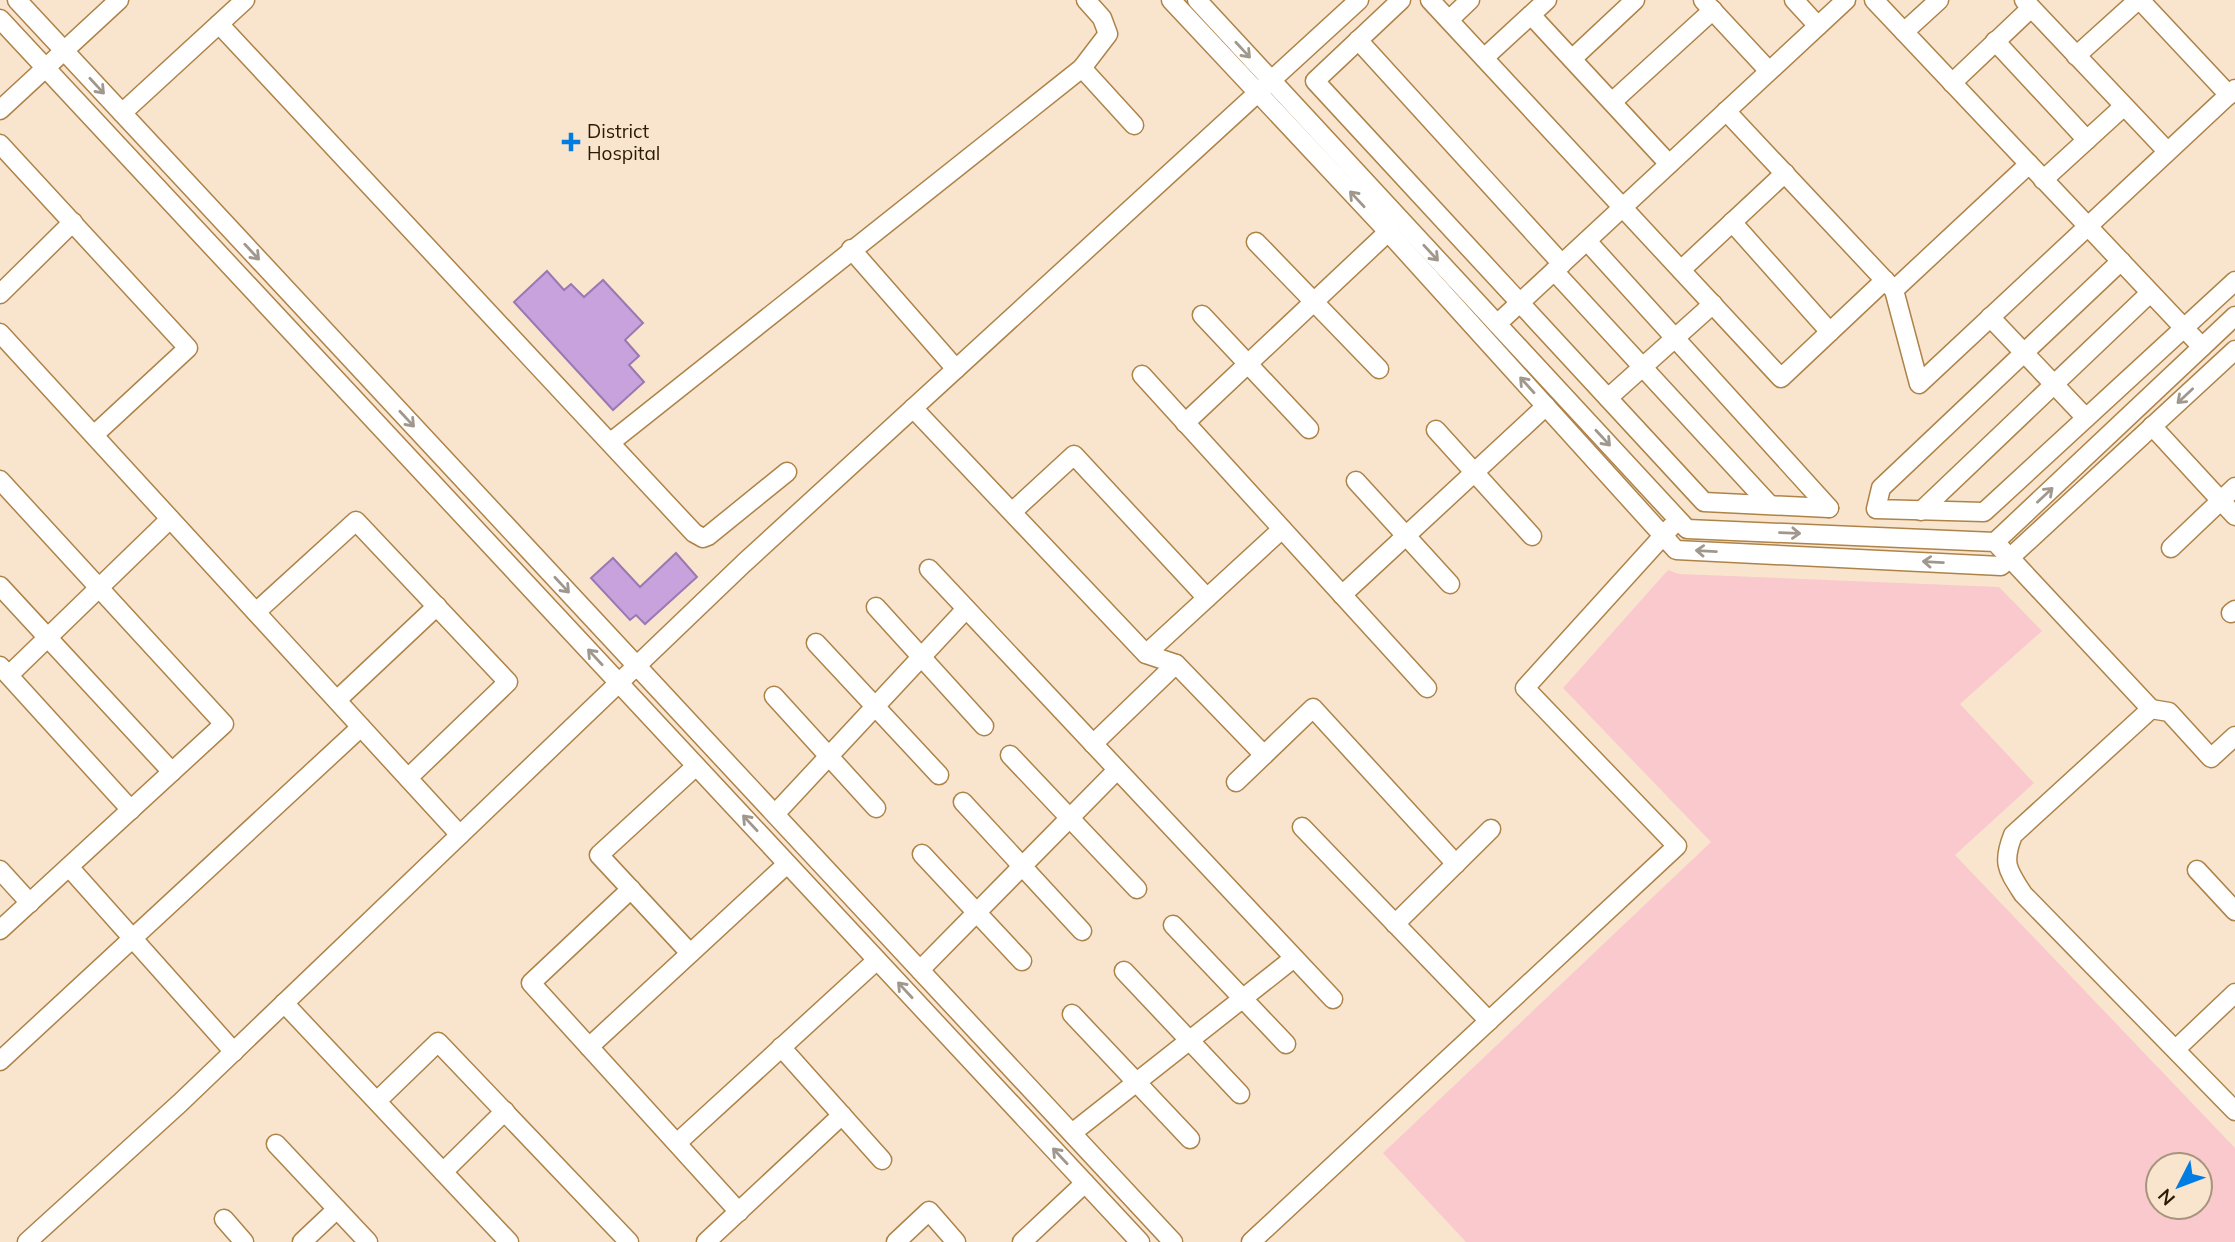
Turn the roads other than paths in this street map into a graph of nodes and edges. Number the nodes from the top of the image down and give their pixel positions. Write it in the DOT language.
graph roads {
  1 [pos="17,0"];
  2 [pos="119,0"];
  3 [pos="245,0"];
  4 [pos="1086,0"];
  5 [pos="1171,0"];
  6 [pos="1197,0"];
  7 [pos="1359,0"];
  8 [pos="1401,0"];
  9 [pos="1430,0"];
  10 [pos="1470,0"];
  11 [pos="1547,0"];
  12 [pos="1635,0"];
  13 [pos="1794,0"];
  14 [pos="1846,0"];
  15 [pos="1874,0"];
  16 [pos="1938,0"];
  17 [pos="2139,0"];
  18 [pos="2027,4"];
  19 [pos="1708,5"];
  20 [pos="1531,15"];
  21 [pos="0,19"];
  22 [pos="1449,20"];
  23 [pos="219,24"];
  24 [pos="1818,26"];
  25 [pos="1904,32"];
  26 [pos="1358,40"];
  27 [pos="1995,41"];
  28 [pos="64,51"];
  29 [pos="2076,56"];
  30 [pos="1484,58"];
  31 [pos="1572,59"];
  32 [pos="46,68"];
  33 [pos="1082,68"];
  34 [pos="1769,71"];
  35 [pos="1952,83"];
  36 [pos="1265,87"];
  37 [pos="2232,92"];
  38 [pos="1612,102"];
  39 [pos="2124,106"];
  40 [pos="0,110"];
  41 [pos="1726,111"];
  42 [pos="122,113"];
  43 [pos="1134,125"];
  44 [pos="2087,140"];
  45 [pos="0,144"];
  46 [pos="2167,151"];
  47 [pos="1669,164"];
  48 [pos="2029,164"];
  49 [pos="1785,173"];
  50 [pos="2043,180"];
  51 [pos="1623,207"];
  52 [pos="73,222"];
  53 [pos="1732,222"];
  54 [pos="2086,225"];
  55 [pos="1388,232"];
  56 [pos="1587,241"];
  57 [pos="1256,242"];
  58 [pos="851,249"];
  59 [pos="2120,261"];
  60 [pos="1558,267"];
  61 [pos="1681,270"];
  62 [pos="2235,281"];
  63 [pos="1890,285"];
  64 [pos="2150,293"];
  65 [pos="0,294"];
  66 [pos="1314,302"];
  67 [pos="1521,302"];
  68 [pos="1713,304"];
  69 [pos="1202,315"];
  70 [pos="2235,316"];
  71 [pos="1990,317"];
  72 [pos="1497,324"];
  73 [pos="2183,328"];
  74 [pos="1830,332"];
  75 [pos="0,333"];
  76 [pos="1675,338"];
  77 [pos="2202,347"];
  78 [pos="2235,350"];
  79 [pos="2024,353"];
  80 [pos="1248,364"];
  81 [pos="1643,367"];
  82 [pos="956,369"];
  83 [pos="1379,369"];
  84 [pos="1142,375"];
  85 [pos="2054,384"];
  86 [pos="1608,398"];
  87 [pos="1546,406"];
  88 [pos="913,408"];
  89 [pos="2086,418"];
  90 [pos="1185,423"];
  91 [pos="2152,426"];
  92 [pos="1309,429"];
  93 [pos="1436,430"];
  94 [pos="94,435"];
  95 [pos="611,442"];
  96 [pos="787,472"];
  97 [pos="1474,472"];
  98 [pos="0,480"];
  99 [pos="1356,481"];
  100 [pos="2235,487"];
  101 [pos="2221,501"];
  102 [pos="1769,504"];
  103 [pos="1921,511"];
  104 [pos="1012,512"];
  105 [pos="2235,516"];
  106 [pos="170,519"];
  107 [pos="1679,520"];
  108 [pos="1282,529"];
  109 [pos="1406,536"];
  110 [pos="1532,536"];
  111 [pos="1664,536"];
  112 [pos="1995,542"];
  113 [pos="2171,548"];
  114 [pos="2010,558"];
  115 [pos="929,569"];
  116 [pos="1450,583"];
  117 [pos="0,586"];
  118 [pos="99,588"];
  119 [pos="1342,595"];
  120 [pos="1207,598"];
  121 [pos="437,607"];
  122 [pos="876,607"];
  123 [pos="966,609"];
  124 [pos="256,612"];
  125 [pos="47,638"];
  126 [pos="816,643"];
  127 [pos="1146,654"];
  128 [pos="921,657"];
  129 [pos="1176,664"];
  130 [pos="637,666"];
  131 [pos="4,671"];
  132 [pos="619,683"];
  133 [pos="1427,688"];
  134 [pos="774,696"];
  135 [pos="337,700"];
  136 [pos="875,707"];
  137 [pos="2151,709"];
  138 [pos="984,726"];
  139 [pos="361,727"];
  140 [pos="2235,736"];
  141 [pos="1093,744"];
  142 [pos="1010,755"];
  143 [pos="1264,755"];
  144 [pos="829,756"];
  145 [pos="696,766"];
  146 [pos="1117,770"];
  147 [pos="172,772"];
  148 [pos="939,775"];
  149 [pos="408,778"];
  150 [pos="1236,782"];
  151 [pos="962,802"];
  152 [pos="876,808"];
  153 [pos="131,810"];
  154 [pos="775,814"];
  155 [pos="1070,818"];
  156 [pos="1301,827"];
  157 [pos="1491,829"];
  158 [pos="460,835"];
  159 [pos="922,854"];
  160 [pos="1457,863"];
  161 [pos="787,864"];
  162 [pos="1022,866"];
  163 [pos="69,867"];
  164 [pos="0,870"];
  165 [pos="2197,870"];
  166 [pos="631,889"];
  167 [pos="1137,889"];
  168 [pos="30,903"];
  169 [pos="2235,911"];
  170 [pos="976,912"];
  171 [pos="1395,924"];
  172 [pos="1173,925"];
  173 [pos="0,930"];
  174 [pos="1082,931"];
  175 [pos="132,938"];
  176 [pos="690,953"];
  177 [pos="1294,958"];
  178 [pos="877,960"];
  179 [pos="1022,961"];
  180 [pos="920,970"];
  181 [pos="1124,971"];
  182 [pos="2235,993"];
  183 [pos="1242,999"];
  184 [pos="1333,999"];
  185 [pos="284,1003"];
  186 [pos="1072,1014"];
  187 [pos="1489,1021"];
  188 [pos="1189,1041"];
  189 [pos="1286,1044"];
  190 [pos="589,1047"];
  191 [pos="781,1047"];
  192 [pos="2176,1049"];
  193 [pos="234,1052"];
  194 [pos="0,1061"];
  195 [pos="1136,1082"];
  196 [pos="1240,1094"];
  197 [pos="377,1101"];
  198 [pos="505,1111"];
  199 [pos="2235,1111"];
  200 [pos="842,1115"];
  201 [pos="1072,1133"];
  202 [pos="1190,1139"];
  203 [pos="677,1143"];
  204 [pos="276,1144"];
  205 [pos="882,1160"];
  206 [pos="443,1172"];
  207 [pos="1085,1183"];
  208 [pos="337,1209"];
  209 [pos="739,1212"];
  210 [pos="224,1219"];
  211 [pos="27,1242"];
  212 [pos="244,1242"];
  213 [pos="302,1242"];
  214 [pos="368,1242"];
  215 [pos="509,1242"];
  216 [pos="629,1242"];
  217 [pos="706,1242"];
  218 [pos="896,1242"];
  219 [pos="956,1242"];
  220 [pos="1022,1242"];
  221 [pos="1140,1242"];
  222 [pos="1173,1242"];
  223 [pos="1251,1242"];
  1 -- 28 [label="street"];
  2 -- 28 [label="street"];
  3 -- 23 [label="street"];
  4 -- 33 [label="street"];
  5 -- 36 [label="street"];
  6 -- 36 [label="street, one-way"];
  7 -- 36 [label="street"];
  8 -- 26 [label="street"];
  9 -- 22 [label="street"];
  10 -- 22 [label="street"];
  11 -- 20 [label="street"];
  12 -- 31 [label="street"];
  13 -- 24 [label="street"];
  14 -- 24 [label="street"];
  15 -- 25 [label="street"];
  16 -- 25 [label="street"];
  17 -- 29 [label="street"];
  17 -- 37 [label="street"];
  18 -- 27 [label="street"];
  18 -- 29 [label="street"];
  19 -- 34 [label="street"];
  19 -- 38 [label="street"];
  20 -- 30 [label="street"];
  20 -- 31 [label="street"];
  21 -- 32 [label="street"];
  22 -- 30 [label="street"];
  23 -- 42 [label="street"];
  23 -- 95 [label="street"];
  24 -- 34 [label="street"];
  25 -- 35 [label="street"];
  26 -- 60 [label="street"];
  26 -- 67 [label="street"];
  27 -- 35 [label="street"];
  27 -- 44 [label="street"];
  28 -- 32 [label="street"];
  28 -- 42 [label="street, one-way"];
  29 -- 39 [label="street"];
  30 -- 51 [label="street"];
  31 -- 38 [label="street"];
  32 -- 40 [label="street"];
  132 -- 32 [label="street, one-way"];
  33 -- 43 [label="street"];
  33 -- 58 [label="street"];
  34 -- 41 [label="street"];
  35 -- 48 [label="street"];
  55 -- 36 [label="street, one-way"];
  36 -- 72 [label="street, one-way"];
  36 -- 82 [label="street"];
  37 -- 46 [label="street"];
  38 -- 47 [label="street"];
  39 -- 44 [label="street"];
  39 -- 46 [label="street"];
  41 -- 47 [label="street"];
  41 -- 49 [label="street"];
  42 -- 130 [label="street, one-way"];
  44 -- 50 [label="street"];
  45 -- 52 [label="street"];
  46 -- 54 [label="street"];
  47 -- 51 [label="street"];
  48 -- 50 [label="street"];
  48 -- 63 [label="street"];
  49 -- 53 [label="street"];
  49 -- 63 [label="street"];
  50 -- 54 [label="street"];
  51 -- 56 [label="street"];
  51 -- 61 [label="street"];
  52 -- 65 [label="street"];
  52 -- 94 [label="street"];
  53 -- 61 [label="street"];
  53 -- 74 [label="street"];
  54 -- 59 [label="street"];
  54 -- 71 [label="street"];
  55 -- 66 [label="street"];
  87 -- 55 [label="street, one-way"];
  56 -- 60 [label="street"];
  56 -- 76 [label="street"];
  57 -- 66 [label="street"];
  58 -- 82 [label="street"];
  58 -- 95 [label="street"];
  59 -- 64 [label="street"];
  59 -- 79 [label="street"];
  60 -- 67 [label="street"];
  60 -- 81 [label="street"];
  61 -- 68 [label="street"];
  62 -- 73 [label="street"];
  63 -- 71 [label="street"];
  63 -- 74 [label="street"];
  64 -- 73 [label="street"];
  64 -- 85 [label="street"];
  66 -- 80 [label="street"];
  66 -- 83 [label="street"];
  67 -- 72 [label="street"];
  67 -- 86 [label="street"];
  68 -- 74 [label="street"];
  68 -- 76 [label="street"];
  69 -- 80 [label="street"];
  70 -- 77 [label="street"];
  71 -- 79 [label="street"];
  72 -- 107 [label="street, one-way"];
  73 -- 77 [label="street"];
  73 -- 89 [label="street"];
  75 -- 94 [label="street"];
  76 -- 81 [label="street"];
  76 -- 102 [label="street"];
  112 -- 77 [label="street, one-way"];
  78 -- 91 [label="street, one-way"];
  79 -- 85 [label="street"];
  79 -- 103 [label="street"];
  80 -- 90 [label="street"];
  80 -- 92 [label="street"];
  81 -- 86 [label="street"];
  81 -- 102 [label="street"];
  82 -- 88 [label="street"];
  84 -- 90 [label="street"];
  85 -- 89 [label="street"];
  85 -- 103 [label="street"];
  86 -- 102 [label="street"];
  87 -- 97 [label="street"];
  87 -- 111 [label="street"];
  88 -- 104 [label="street"];
  88 -- 130 [label="street"];
  89 -- 103 [label="street"];
  90 -- 108 [label="street"];
  91 -- 101 [label="street"];
  91 -- 114 [label="street"];
  93 -- 97 [label="street"];
  94 -- 106 [label="street"];
  95 -- 96 [label="street"];
  97 -- 109 [label="street"];
  97 -- 110 [label="street"];
  98 -- 118 [label="street"];
  99 -- 109 [label="street"];
  100 -- 101 [label="street"];
  101 -- 105 [label="street"];
  101 -- 113 [label="street"];
  104 -- 120 [label="street"];
  104 -- 127 [label="street"];
  106 -- 118 [label="street"];
  106 -- 124 [label="street"];
  107 -- 111 [label="street"];
  107 -- 112 [label="street, one-way"];
  108 -- 119 [label="street"];
  108 -- 120 [label="street"];
  109 -- 116 [label="street"];
  109 -- 119 [label="street"];
  114 -- 111 [label="street, one-way"];
  111 -- 187 [label="street"];
  112 -- 114 [label="street"];
  114 -- 137 [label="street"];
  115 -- 123 [label="street"];
  117 -- 125 [label="street"];
  118 -- 125 [label="street"];
  118 -- 147 [label="street"];
  119 -- 133 [label="street"];
  120 -- 127 [label="street"];
  121 -- 124 [label="street"];
  121 -- 135 [label="street"];
  121 -- 149 [label="street"];
  122 -- 128 [label="street"];
  123 -- 128 [label="street"];
  123 -- 141 [label="street"];
  124 -- 135 [label="street"];
  125 -- 131 [label="street"];
  125 -- 147 [label="street"];
  126 -- 136 [label="street"];
  127 -- 129 [label="street"];
  128 -- 136 [label="street"];
  128 -- 138 [label="street"];
  129 -- 141 [label="street"];
  129 -- 143 [label="street"];
  130 -- 132 [label="street"];
  130 -- 154 [label="street"];
  131 -- 153 [label="street"];
  132 -- 145 [label="street"];
  132 -- 158 [label="street"];
  134 -- 144 [label="street"];
  135 -- 139 [label="street"];
  136 -- 144 [label="street"];
  136 -- 148 [label="street"];
  137 -- 140 [label="street"];
  137 -- 192 [label="street"];
  139 -- 149 [label="street"];
  139 -- 175 [label="street"];
  141 -- 146 [label="street"];
  142 -- 155 [label="street"];
  143 -- 150 [label="street"];
  143 -- 160 [label="street"];
  144 -- 152 [label="street"];
  144 -- 154 [label="street"];
  161 -- 145 [label="street, one-way"];
  145 -- 166 [label="street"];
  146 -- 155 [label="street"];
  146 -- 177 [label="street"];
  147 -- 153 [label="street"];
  149 -- 158 [label="street"];
  151 -- 162 [label="street"];
  153 -- 163 [label="street"];
  154 -- 180 [label="street"];
  155 -- 162 [label="street"];
  155 -- 167 [label="street"];
  156 -- 171 [label="street"];
  157 -- 160 [label="street"];
  158 -- 185 [label="street"];
  159 -- 170 [label="street"];
  160 -- 171 [label="street"];
  161 -- 176 [label="street"];
  161 -- 178 [label="street"];
  162 -- 170 [label="street"];
  162 -- 174 [label="street"];
  163 -- 168 [label="street"];
  163 -- 175 [label="street"];
  164 -- 168 [label="street"];
  165 -- 169 [label="street"];
  166 -- 176 [label="street"];
  166 -- 190 [label="street"];
  168 -- 173 [label="street"];
  170 -- 179 [label="street"];
  170 -- 180 [label="street"];
  171 -- 187 [label="street"];
  172 -- 183 [label="street"];
  175 -- 193 [label="street"];
  175 -- 194 [label="street"];
  176 -- 190 [label="street"];
  177 -- 183 [label="street"];
  177 -- 184 [label="street"];
  178 -- 191 [label="street"];
  207 -- 178 [label="street, one-way"];
  180 -- 201 [label="street"];
  181 -- 188 [label="street"];
  182 -- 192 [label="street"];
  183 -- 188 [label="street"];
  183 -- 189 [label="street"];
  185 -- 193 [label="street"];
  185 -- 197 [label="street"];
  186 -- 195 [label="street"];
  187 -- 223 [label="street"];
  188 -- 195 [label="street"];
  188 -- 196 [label="street"];
  190 -- 203 [label="street"];
  191 -- 200 [label="street"];
  191 -- 203 [label="street"];
  192 -- 199 [label="street"];
  193 -- 211 [label="street"];
  195 -- 201 [label="street"];
  195 -- 202 [label="street"];
  197 -- 198 [label="street"];
  197 -- 206 [label="street"];
  198 -- 206 [label="street"];
  198 -- 216 [label="street"];
  200 -- 205 [label="street"];
  200 -- 209 [label="street"];
  201 -- 222 [label="street"];
  203 -- 209 [label="street"];
  204 -- 208 [label="street"];
  206 -- 215 [label="street"];
  207 -- 220 [label="street"];
  207 -- 221 [label="street"];
  208 -- 213 [label="street"];
  208 -- 214 [label="street"];
  209 -- 217 [label="street"];
  210 -- 212 [label="street"];
  218 -- 219 [label="street"];
}
